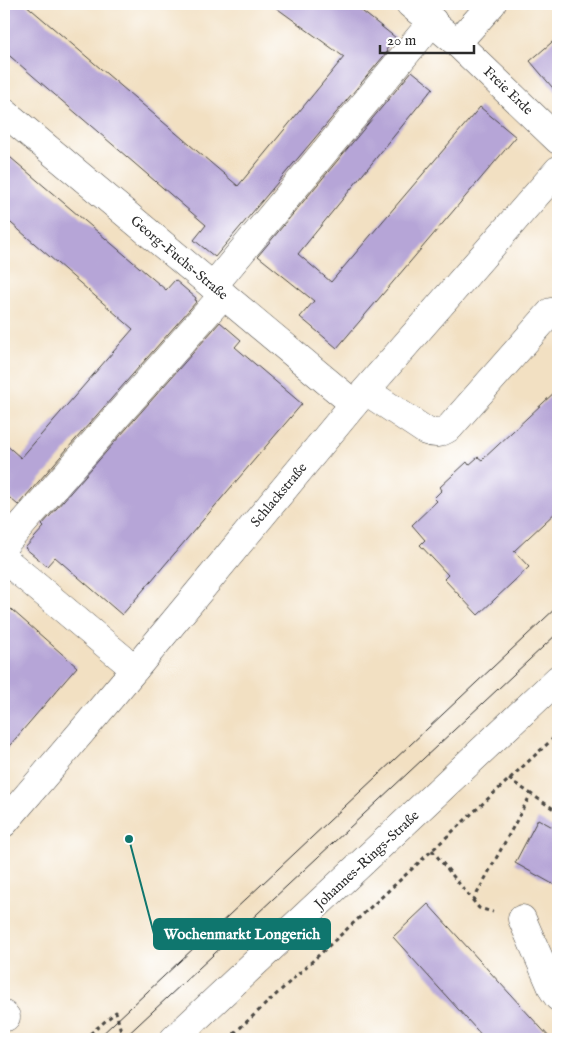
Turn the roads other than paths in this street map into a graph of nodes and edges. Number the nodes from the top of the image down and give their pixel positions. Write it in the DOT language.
graph roads {
  1 [pos="410,4"];
  2 [pos="492,4"];
  3 [pos="433,21"];
  4 [pos="457,43"];
  5 [pos="4,112"];
  6 [pos="558,140"];
  7 [pos="558,170"];
  8 [pos="218,291"];
  9 [pos="551,312"];
  10 [pos="360,398"];
  11 [pos="4,546"];
  12 [pos="4,560"];
  13 [pos="135,669"];
  14 [pos="558,680"];
  15 [pos="4,823"];
  16 [pos="522,919"];
  17 [pos="558,998"];
  18 [pos="174,1039"];
  1 -- 3 [label="street, Freie Erde"];
  2 -- 4 [label="street"];
  3 -- 4 [label="street, Freie Erde"];
  3 -- 8 [label="street"];
  4 -- 6 [label="street, Freie Erde"];
  5 -- 8 [label="street, Georg-Fuchs-Straße"];
  7 -- 10 [label="street, Schlackstraße"];
  8 -- 10 [label="street, Georg-Fuchs-Straße"];
  8 -- 11 [label="street"];
  9 -- 10 [label="street, Georg-Fuchs-Straße"];
  10 -- 13 [label="street, Schlackstraße"];
  12 -- 13 [label="street"];
  13 -- 15 [label="street, Schlackstraße"];
  14 -- 18 [label="street, Johannes-Rings-Straße"];
  16 -- 17 [label="street"];
}
